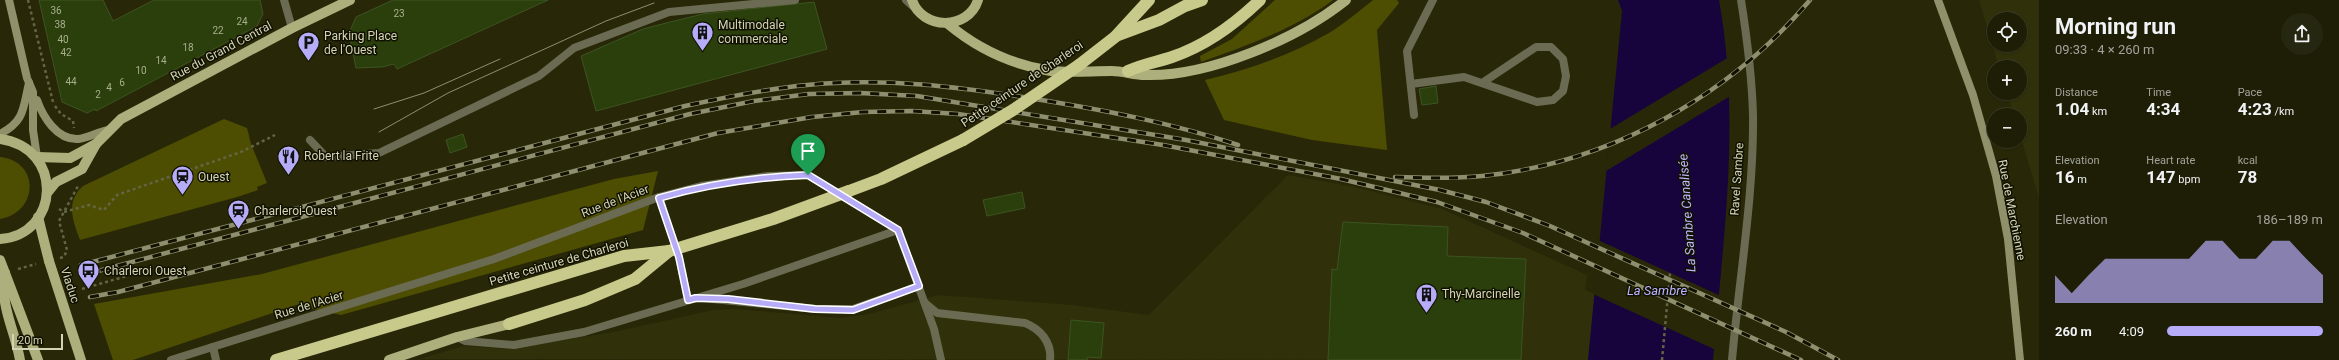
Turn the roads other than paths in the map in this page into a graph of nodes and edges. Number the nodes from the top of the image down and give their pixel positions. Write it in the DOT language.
graph roads {
  1 [pos="9,0"];
  2 [pos="284,0"];
  3 [pos="350,0"];
  4 [pos="795,0"];
  5 [pos="906,0"];
  6 [pos="912,0"];
  7 [pos="978,0"];
  8 [pos="1202,0"];
  9 [pos="1260,0"];
  10 [pos="1433,0"];
  11 [pos="1741,0"];
  12 [pos="1938,0"];
  13 [pos="1147,1"];
  14 [pos="1345,1"];
  15 [pos="919,13"];
  16 [pos="948,24"];
  17 [pos="292,28"];
  18 [pos="1115,37"];
  19 [pos="1128,71"];
  20 [pos="29,83"];
  21 [pos="1482,83"];
  22 [pos="1411,84"];
  23 [pos="33,92"];
  24 [pos="1414,114"];
  25 [pos="108,130"];
  26 [pos="0,134"];
  27 [pos="0,139"];
  28 [pos="310,140"];
  29 [pos="96,144"];
  30 [pos="37,157"];
  31 [pos="48,192"];
  32 [pos="659,198"];
  33 [pos="38,216"];
  34 [pos="898,230"];
  35 [pos="0,239"];
  36 [pos="669,250"];
  37 [pos="0,260"];
  38 [pos="5,273"];
  39 [pos="919,286"];
  40 [pos="692,299"];
  41 [pos="925,303"];
  42 [pos="509,324"];
  43 [pos="457,337"];
  44 [pos="213,347"];
  45 [pos="20,360"];
  46 [pos="38,360"];
  47 [pos="81,360"];
  48 [pos="171,360"];
  49 [pos="216,360"];
  50 [pos="276,360"];
  51 [pos="389,360"];
  52 [pos="942,360"];
  53 [pos="1050,360"];
  54 [pos="1732,360"];
  55 [pos="2020,360"];
  1 -- 20 [label="main road"];
  2 -- 17 [label="street"];
  3 -- 17 [label="main road, Rue du Grand Central"];
  4 -- 28 [label="street"];
  5 -- 15 [label="street"];
  6 -- 15 [label="main road"];
  7 -- 16 [label="main road"];
  8 -- 18 [label="highway"];
  9 -- 19 [label="highway"];
  10 -- 22 [label="street"];
  11 -- 54 [label="street, Ravel Sambre"];
  12 -- 55 [label="main road, Rue de Marchienne"];
  13 -- 18 [label="highway, Petite ceinture de Charleroi"];
  14 -- 19 [label="main road"];
  15 -- 16 [label="main road"];
  16 -- 19 [label="main road"];
  17 -- 25 [label="main road, Rue du Grand Central"];
  18 -- 36 [label="highway, Petite ceinture de Charleroi, bridge"];
  20 -- 23 [label="main road"];
  20 -- 26 [label="main road"];
  21 -- 21 [label="street"];
  21 -- 22 [label="street"];
  22 -- 24 [label="street"];
  23 -- 25 [label="main road, Rue du Grand Central"];
  23 -- 30 [label="main road"];
  25 -- 29 [label="main road, Rue du Grand Central"];
  27 -- 30 [label="main road"];
  29 -- 30 [label="main road, Rue du Grand Central"];
  29 -- 31 [label="main road, Rue du Grand Central"];
  30 -- 31 [label="main road"];
  31 -- 33 [label="main road"];
  32 -- 34 [label="street, Rue de l'Acier"];
  32 -- 40 [label="street"];
  32 -- 44 [label="street, Rue de l'Acier"];
  33 -- 35 [label="main road"];
  33 -- 47 [label="main road, Viaduc, bridge"];
  34 -- 39 [label="street"];
  34 -- 40 [label="street"];
  36 -- 42 [label="highway"];
  36 -- 50 [label="highway, Petite ceinture de Charleroi"];
  37 -- 38 [label="main road"];
  38 -- 45 [label="main road, bridge"];
  38 -- 46 [label="main road, bridge"];
  39 -- 40 [label="street"];
  39 -- 41 [label="street"];
  40 -- 43 [label="street"];
  41 -- 52 [label="street"];
  41 -- 53 [label="street"];
  42 -- 43 [label="main road"];
  43 -- 51 [label="main road"];
  44 -- 48 [label="street, Rue de l'Acier"];
  44 -- 49 [label="street"];
}
